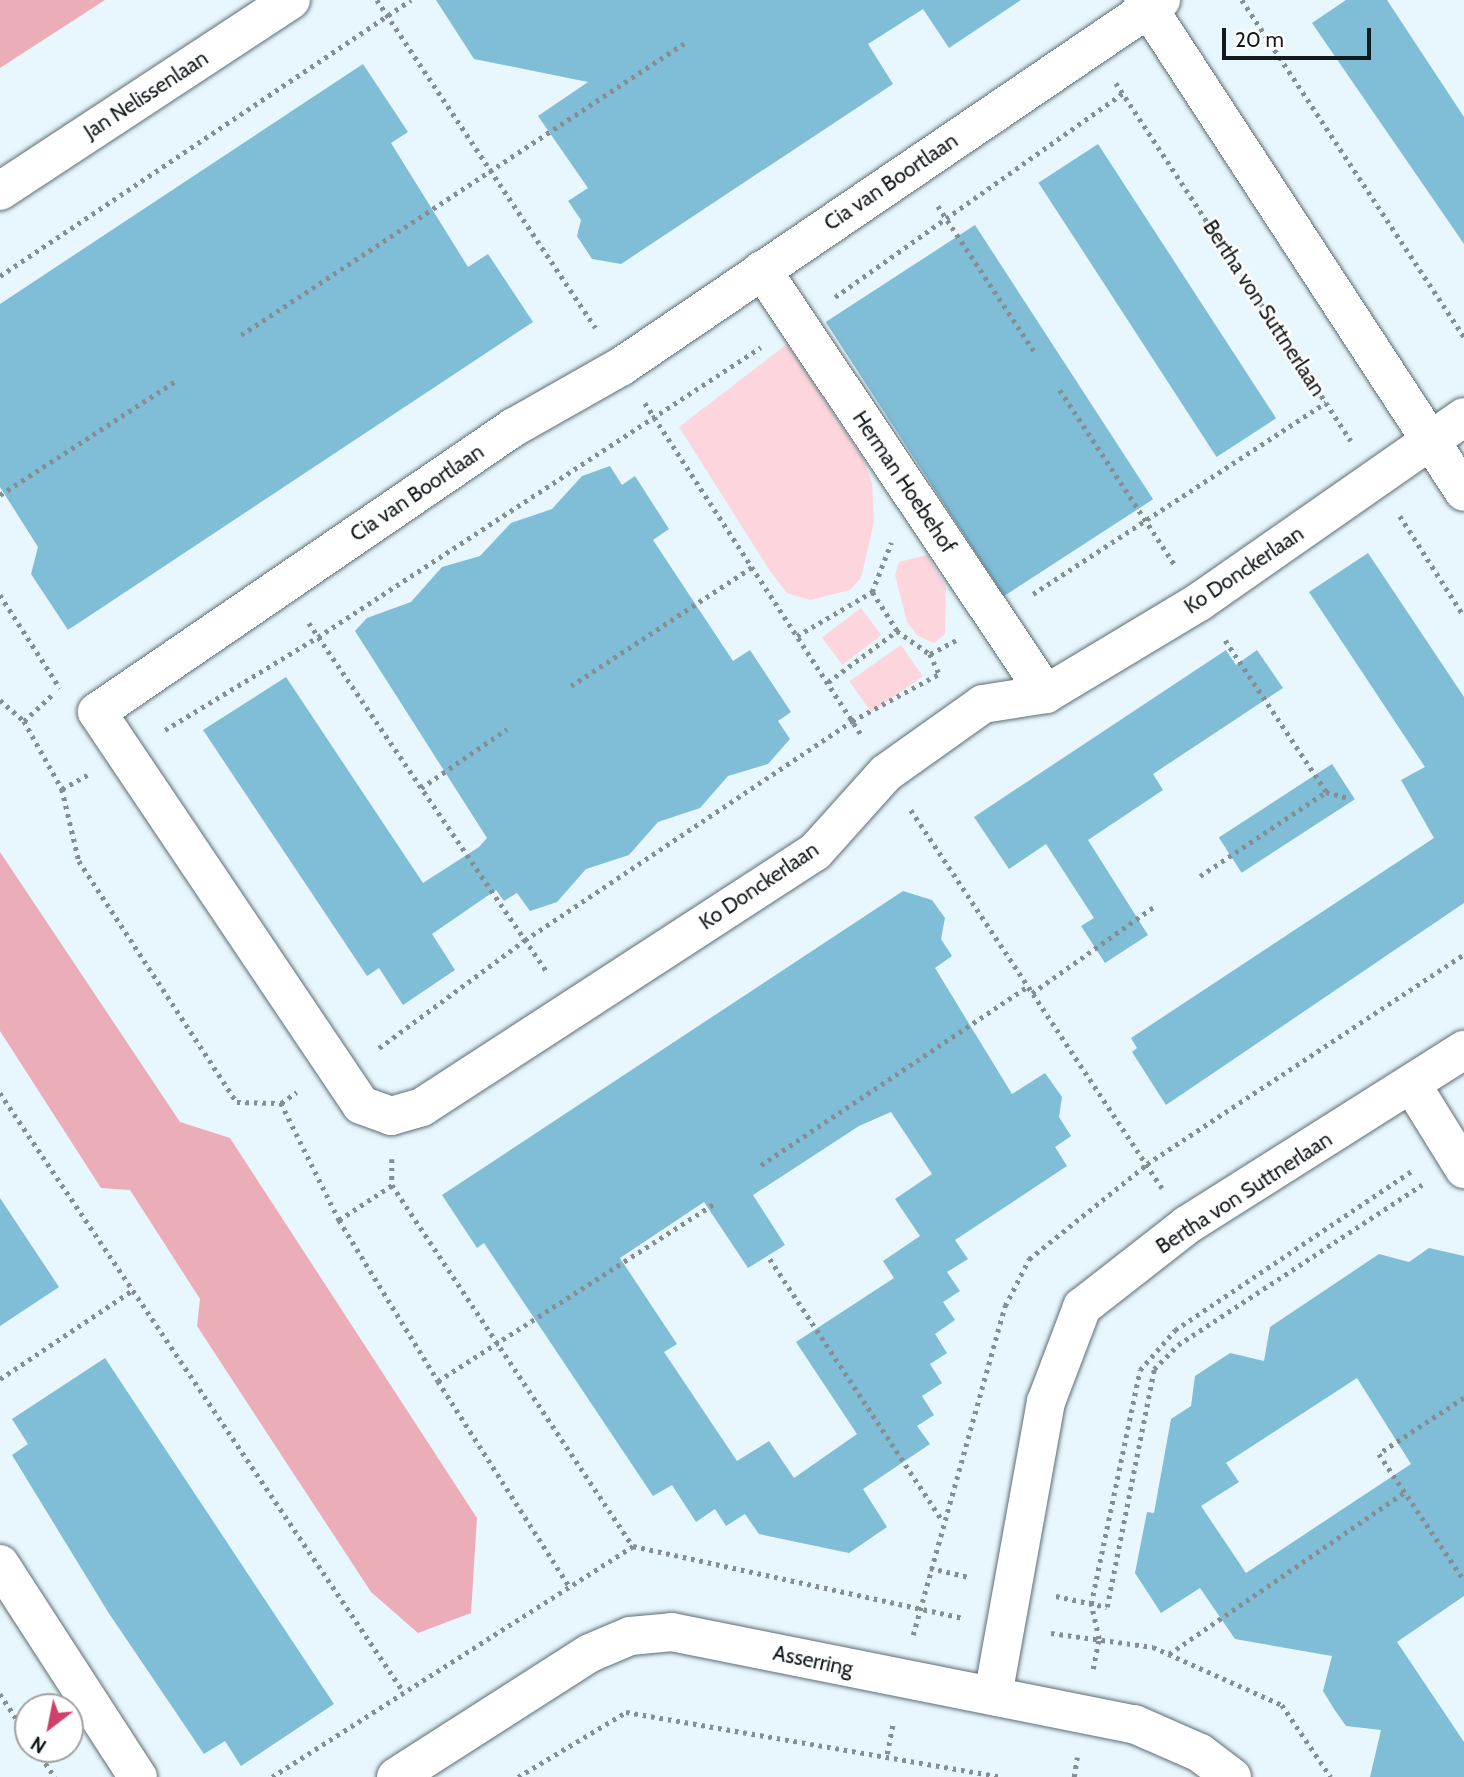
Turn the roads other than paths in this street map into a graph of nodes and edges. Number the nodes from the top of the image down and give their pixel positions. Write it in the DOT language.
graph roads {
  1 [pos="291,0"];
  2 [pos="1150,2"];
  3 [pos="0,191"];
  4 [pos="762,270"];
  5 [pos="1464,417"];
  6 [pos="1431,441"];
  7 [pos="1464,492"];
  8 [pos="1046,695"];
  9 [pos="1464,1050"];
  10 [pos="1412,1085"];
  11 [pos="391,1116"];
  12 [pos="1458,1158"];
  13 [pos="0,1564"];
  14 [pos="993,1696"];
  15 [pos="404,1774"];
  16 [pos="138,1777"];
  17 [pos="1232,1777"];
  1 -- 3 [label="street, Jan Nelissenlaan"];
  2 -- 4 [label="street, Cia van Boortlaan"];
  2 -- 6 [label="street"];
  4 -- 8 [label="street, Herman Hoebehof"];
  4 -- 11 [label="street, Cia van Boortlaan"];
  5 -- 6 [label="street, Ko Donckerlaan"];
  6 -- 7 [label="street"];
  6 -- 8 [label="street, Ko Donckerlaan"];
  8 -- 11 [label="street, Ko Donckerlaan"];
  9 -- 10 [label="street, Bertha von Suttnerlaan"];
  10 -- 12 [label="street"];
  10 -- 14 [label="street, Bertha von Suttnerlaan"];
  13 -- 16 [label="street"];
  14 -- 15 [label="street, Asserring"];
  14 -- 17 [label="street, Asserring"];
}
